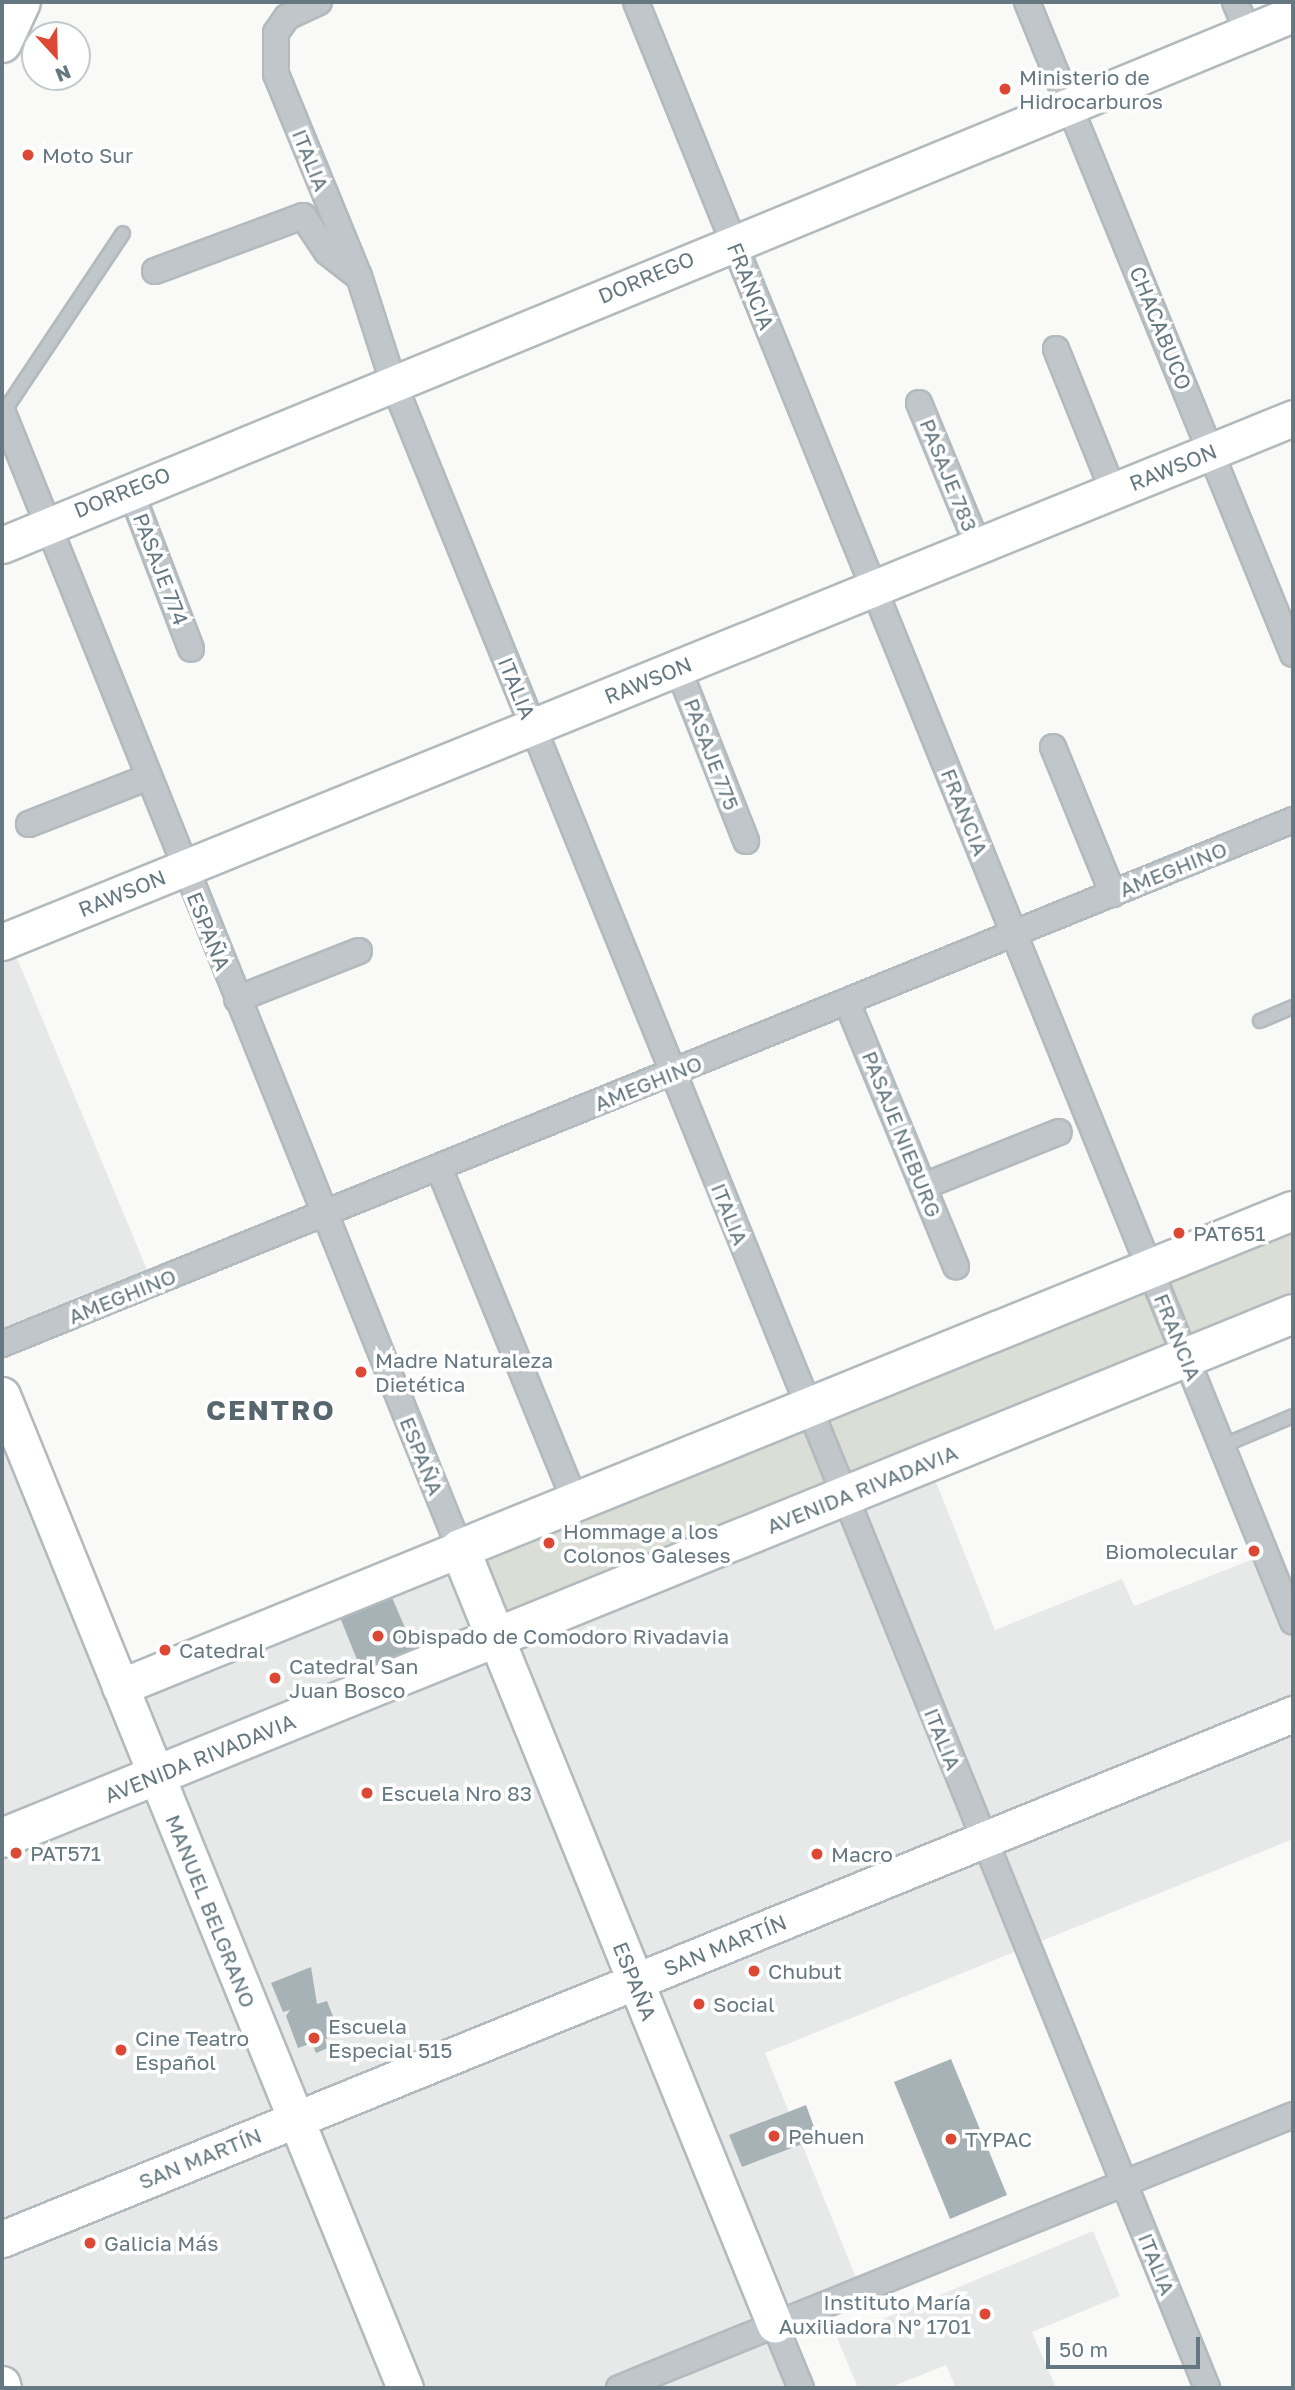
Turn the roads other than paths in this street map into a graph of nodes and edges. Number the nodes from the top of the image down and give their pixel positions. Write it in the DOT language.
graph roads {
  1 [pos="21,2"];
  2 [pos="636,2"];
  3 [pos="1027,2"];
  4 [pos="311,4"];
  5 [pos="1293,14"];
  6 [pos="1242,17"];
  7 [pos="2,43"];
  8 [pos="1070,104"];
  9 [pos="123,233"];
  10 [pos="733,241"];
  11 [pos="155,271"];
  12 [pos="359,276"];
  13 [pos="1056,349"];
  14 [pos="393,382"];
  15 [pos="919,404"];
  16 [pos="3,414"];
  17 [pos="1293,418"];
  18 [pos="1211,451"];
  19 [pos="130,489"];
  20 [pos="1113,491"];
  21 [pos="47,522"];
  22 [pos="2,545"];
  23 [pos="978,546"];
  24 [pos="874,588"];
  25 [pos="191,649"];
  26 [pos="1293,654"];
  27 [pos="678,668"];
  28 [pos="532,727"];
  29 [pos="1053,747"];
  30 [pos="149,777"];
  31 [pos="1293,820"];
  32 [pos="29,824"];
  33 [pos="746,841"];
  34 [pos="184,868"];
  35 [pos="1113,894"];
  36 [pos="1014,933"];
  37 [pos="2,942"];
  38 [pos="359,951"];
  39 [pos="237,999"];
  40 [pos="847,1002"];
  41 [pos="1293,1007"];
  42 [pos="1260,1021"];
  43 [pos="673,1072"];
  44 [pos="1059,1132"];
  45 [pos="439,1168"];
  46 [pos="923,1186"];
  47 [pos="1293,1211"];
  48 [pos="324,1214"];
  49 [pos="956,1266"];
  50 [pos="1150,1269"];
  51 [pos="1293,1314"];
  52 [pos="2,1344"];
  53 [pos="1186,1358"];
  54 [pos="2,1395"];
  55 [pos="809,1408"];
  56 [pos="1293,1416"];
  57 [pos="1222,1446"];
  58 [pos="845,1496"];
  59 [pos="575,1502"];
  60 [pos="460,1549"];
  61 [pos="1293,1622"];
  62 [pos="496,1637"];
  63 [pos="120,1687"];
  64 [pos="1293,1714"];
  65 [pos="156,1776"];
  66 [pos="2,1838"];
  67 [pos="984,1840"];
  68 [pos="636,1982"];
  69 [pos="1293,2115"];
  70 [pos="296,2119"];
  71 [pos="1124,2184"];
  72 [pos="2,2239"];
  73 [pos="775,2325"];
  74 [pos="405,2388"];
  75 [pos="620,2388"];
  76 [pos="801,2388"];
  77 [pos="1207,2388"];
  1 -- 7 [label="main road"];
  2 -- 10 [label="street, FRANCIA"];
  3 -- 8 [label="street, CHACABUCO"];
  4 -- 12 [label="street, ITALIA"];
  5 -- 6 [label="street, DORREGO"];
  6 -- 8 [label="street, DORREGO"];
  8 -- 10 [label="street, DORREGO"];
  8 -- 18 [label="street, CHACABUCO"];
  9 -- 16 [label="lane"];
  10 -- 14 [label="street, DORREGO"];
  10 -- 24 [label="street, FRANCIA"];
  11 -- 12 [label="street"];
  12 -- 14 [label="street, ITALIA"];
  13 -- 20 [label="street"];
  14 -- 19 [label="street, DORREGO"];
  14 -- 28 [label="street, ITALIA"];
  15 -- 23 [label="street, PASAJE 783"];
  16 -- 21 [label="street, ESPAÑA"];
  17 -- 18 [label="street, RAWSON"];
  18 -- 20 [label="street, RAWSON"];
  18 -- 26 [label="street, CHACABUCO"];
  19 -- 21 [label="street, DORREGO"];
  19 -- 25 [label="street, PASAJE 774"];
  20 -- 23 [label="street, RAWSON"];
  21 -- 22 [label="street, DORREGO"];
  21 -- 30 [label="street, ESPAÑA"];
  23 -- 24 [label="street, RAWSON"];
  24 -- 27 [label="street, RAWSON"];
  24 -- 36 [label="street, FRANCIA"];
  27 -- 28 [label="street, RAWSON"];
  27 -- 33 [label="street, PASAJE 775"];
  28 -- 34 [label="street, RAWSON"];
  28 -- 43 [label="street, ITALIA"];
  29 -- 35 [label="street"];
  30 -- 32 [label="street"];
  30 -- 34 [label="street, ESPAÑA"];
  31 -- 35 [label="street, AMEGHINO"];
  34 -- 37 [label="street, RAWSON"];
  34 -- 39 [label="street, ESPAÑA"];
  35 -- 36 [label="street, AMEGHINO"];
  36 -- 40 [label="street, AMEGHINO"];
  36 -- 50 [label="street, FRANCIA"];
  38 -- 39 [label="street"];
  39 -- 48 [label="street, ESPAÑA"];
  40 -- 43 [label="street, AMEGHINO"];
  40 -- 46 [label="street, PASAJE NIEBURG"];
  41 -- 42 [label="lane"];
  43 -- 45 [label="street, AMEGHINO"];
  43 -- 55 [label="street, ITALIA"];
  44 -- 46 [label="street"];
  45 -- 48 [label="street, AMEGHINO"];
  45 -- 59 [label="street"];
  46 -- 49 [label="street, PASAJE NIEBURG"];
  47 -- 50 [label="main road"];
  48 -- 52 [label="street, AMEGHINO"];
  48 -- 60 [label="street, ESPAÑA"];
  50 -- 53 [label="street, FRANCIA"];
  50 -- 55 [label="main road"];
  51 -- 53 [label="main road, AVENIDA RIVADAVIA"];
  53 -- 57 [label="street, FRANCIA"];
  53 -- 58 [label="main road, AVENIDA RIVADAVIA"];
  54 -- 63 [label="street, MANUEL BELGRANO"];
  55 -- 58 [label="street, ITALIA"];
  55 -- 59 [label="main road"];
  56 -- 57 [label="lane"];
  57 -- 61 [label="street, FRANCIA"];
  58 -- 62 [label="main road, AVENIDA RIVADAVIA"];
  58 -- 67 [label="street, ITALIA"];
  59 -- 60 [label="main road"];
  60 -- 62 [label="main road, ESPAÑA"];
  60 -- 63 [label="street"];
  62 -- 65 [label="main road, AVENIDA RIVADAVIA"];
  62 -- 68 [label="street, ESPAÑA"];
  63 -- 65 [label="street, MANUEL BELGRANO"];
  64 -- 67 [label="street, SAN MARTÍN"];
  65 -- 66 [label="main road, AVENIDA RIVADAVIA"];
  65 -- 70 [label="street, MANUEL BELGRANO"];
  67 -- 68 [label="street, SAN MARTÍN"];
  67 -- 71 [label="street, ITALIA"];
  68 -- 70 [label="street, SAN MARTÍN"];
  68 -- 73 [label="street, ESPAÑA"];
  69 -- 71 [label="street"];
  70 -- 72 [label="street, SAN MARTÍN"];
  70 -- 74 [label="street, MANUEL BELGRANO"];
  71 -- 73 [label="street"];
  71 -- 77 [label="street, ITALIA"];
  73 -- 75 [label="street"];
  73 -- 76 [label="street, ESPAÑA"];
}
